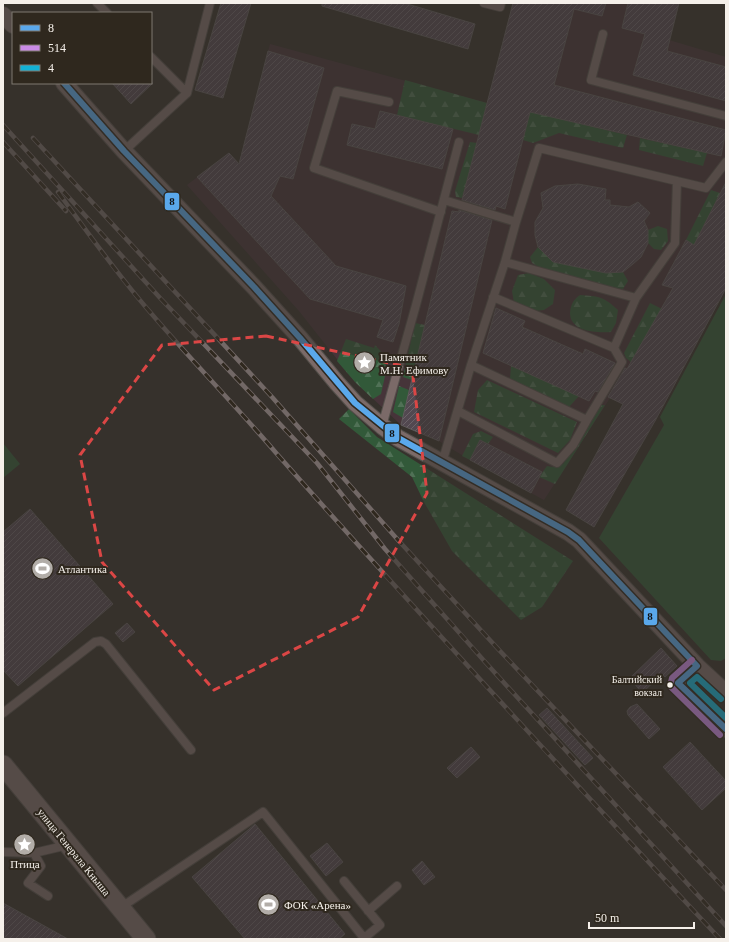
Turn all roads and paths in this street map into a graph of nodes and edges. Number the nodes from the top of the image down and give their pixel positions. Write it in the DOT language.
graph roads {
  1 [pos="97,3"];
  2 [pos="210,3"];
  3 [pos="484,3"];
  4 [pos="501,3"];
  5 [pos="106,12"];
  6 [pos="3,15"];
  7 [pos="12,24"];
  8 [pos="603,34"];
  9 [pos="152,58"];
  10 [pos="65,84"];
  11 [pos="187,93"];
  12 [pos="389,102"];
  13 [pos="726,116"];
  14 [pos="459,142"];
  15 [pos="124,150"];
  16 [pos="726,162"];
  17 [pos="677,181"];
  18 [pos="444,200"];
  19 [pos="441,212"];
  20 [pos="516,222"];
  21 [pos="505,262"];
  22 [pos="493,297"];
  23 [pos="636,298"];
  24 [pos="614,348"];
  25 [pos="471,365"];
  26 [pos="458,411"];
  27 [pos="587,420"];
  28 [pos="382,426"];
  29 [pos="442,463"];
  30 [pos="697,666"];
  31 [pos="726,693"];
  32 [pos="726,700"];
  33 [pos="3,713"];
  34 [pos="711,715"];
  35 [pos="726,730"];
  36 [pos="191,750"];
  37 [pos="3,765"];
  38 [pos="69,845"];
  39 [pos="3,852"];
  40 [pos="34,853"];
  41 [pos="344,881"];
  42 [pos="397,886"];
  43 [pos="48,896"];
  44 [pos="120,908"];
  45 [pos="368,910"];
  46 [pos="146,939"];
  47 [pos="364,939"];
  1 -- 5 [label="lane"];
  2 -- 11 [label="lane"];
  3 -- 4 [label="lane"];
  6 -- 7 [label="street"];
  8 -- 13 [label="lane"];
  9 -- 11 [label="lane"];
  10 -- 15 [label="street"];
  11 -- 15 [label="lane"];
  12 -- 19 [label="lane"];
  14 -- 18 [label="lane"];
  15 -- 28 [label="street"];
  16 -- 17 [label="lane"];
  17 -- 20 [label="lane"];
  17 -- 23 [label="lane"];
  18 -- 19 [label="lane"];
  18 -- 20 [label="lane"];
  19 -- 28 [label="lane"];
  20 -- 21 [label="lane"];
  21 -- 22 [label="lane"];
  21 -- 23 [label="lane"];
  22 -- 24 [label="lane"];
  22 -- 25 [label="lane"];
  23 -- 24 [label="lane"];
  24 -- 27 [label="lane"];
  25 -- 26 [label="lane"];
  25 -- 27 [label="lane"];
  26 -- 27 [label="lane"];
  26 -- 29 [label="lane"];
  28 -- 29 [label="street"];
  29 -- 30 [label="street"];
  30 -- 31 [label="street"];
  30 -- 34 [label="street"];
  32 -- 34 [label="street"];
  33 -- 36 [label="lane"];
  34 -- 35 [label="street"];
  37 -- 38 [label="street, улица Генерала Кныша"];
  38 -- 40 [label="lane"];
  38 -- 44 [label="street, улица Генерала Кныша"];
  39 -- 40 [label="lane"];
  40 -- 43 [label="lane"];
  41 -- 45 [label="lane"];
  42 -- 45 [label="lane"];
  44 -- 46 [label="street, улица Генерала Кныша"];
  44 -- 47 [label="lane"];
  45 -- 47 [label="lane"];
}
